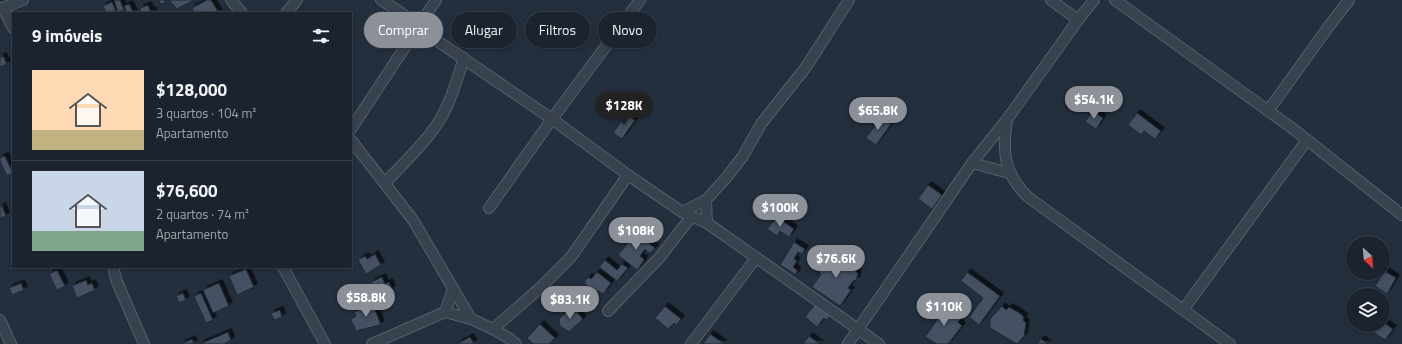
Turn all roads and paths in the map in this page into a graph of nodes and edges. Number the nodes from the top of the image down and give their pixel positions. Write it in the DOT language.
graph roads {
  1 [pos="20,0"];
  2 [pos="231,0"];
  3 [pos="297,0"];
  4 [pos="381,0"];
  5 [pos="436,0"];
  6 [pos="640,0"];
  7 [pos="849,0"];
  8 [pos="1051,0"];
  9 [pos="1094,0"];
  10 [pos="1115,0"];
  11 [pos="1349,0"];
  12 [pos="2,9"];
  13 [pos="241,12"];
  14 [pos="287,12"];
  15 [pos="400,12"];
  16 [pos="428,12"];
  17 [pos="1078,20"];
  18 [pos="12,26"];
  19 [pos="443,44"];
  20 [pos="403,48"];
  21 [pos="464,58"];
  22 [pos="1268,111"];
  23 [pos="1008,118"];
  24 [pos="552,119"];
  25 [pos="352,127"];
  26 [pos="1307,140"];
  27 [pos="352,141"];
  28 [pos="972,163"];
  29 [pos="1009,173"];
  30 [pos="628,175"];
  31 [pos="385,183"];
  32 [pos="706,200"];
  33 [pos="489,208"];
  34 [pos="682,212"];
  35 [pos="1402,214"];
  36 [pos="691,216"];
  37 [pos="707,223"];
  38 [pos="756,258"];
  39 [pos="112,268"];
  40 [pos="284,268"];
  41 [pos="453,289"];
  42 [pos="1183,310"];
  43 [pos="608,311"];
  44 [pos="445,312"];
  45 [pos="471,319"];
  46 [pos="0,320"];
  47 [pos="493,329"];
  48 [pos="858,330"];
  49 [pos="386,341"];
  50 [pos="11,344"];
  51 [pos="144,344"];
  52 [pos="325,344"];
  53 [pos="372,344"];
  54 [pos="516,344"];
  55 [pos="691,344"];
  56 [pos="848,344"];
  57 [pos="879,344"];
  58 [pos="1230,344"];
  1 -- 12 [label="street"];
  2 -- 13 [label="street"];
  3 -- 14 [label="street"];
  4 -- 15 [label="street"];
  5 -- 16 [label="street"];
  6 -- 24 [label="street"];
  7 -- 32 [label="street"];
  8 -- 17 [label="street"];
  9 -- 17 [label="street"];
  10 -- 22 [label="street"];
  11 -- 22 [label="street"];
  12 -- 18 [label="street"];
  17 -- 23 [label="street"];
  19 -- 21 [label="street"];
  20 -- 25 [label="street"];
  21 -- 24 [label="street"];
  21 -- 31 [label="street"];
  22 -- 26 [label="street"];
  23 -- 28 [label="street"];
  23 -- 29 [label="street"];
  24 -- 30 [label="street"];
  24 -- 33 [label="street"];
  26 -- 35 [label="street"];
  26 -- 42 [label="street"];
  27 -- 31 [label="street"];
  28 -- 29 [label="street"];
  28 -- 48 [label="street"];
  29 -- 42 [label="street"];
  30 -- 34 [label="street"];
  30 -- 47 [label="street"];
  31 -- 41 [label="street"];
  32 -- 34 [label="street"];
  32 -- 37 [label="street"];
  34 -- 36 [label="street"];
  36 -- 37 [label="street"];
  36 -- 43 [label="street"];
  37 -- 38 [label="street"];
  38 -- 48 [label="street"];
  38 -- 55 [label="street"];
  39 -- 51 [label="street"];
  40 -- 52 [label="street"];
  41 -- 44 [label="street"];
  41 -- 45 [label="street"];
  42 -- 58 [label="street"];
  44 -- 45 [label="street"];
  44 -- 49 [label="street"];
  45 -- 47 [label="street"];
  46 -- 50 [label="street"];
  47 -- 54 [label="street"];
  48 -- 56 [label="street"];
  48 -- 57 [label="street"];
  49 -- 53 [label="street"];
}
